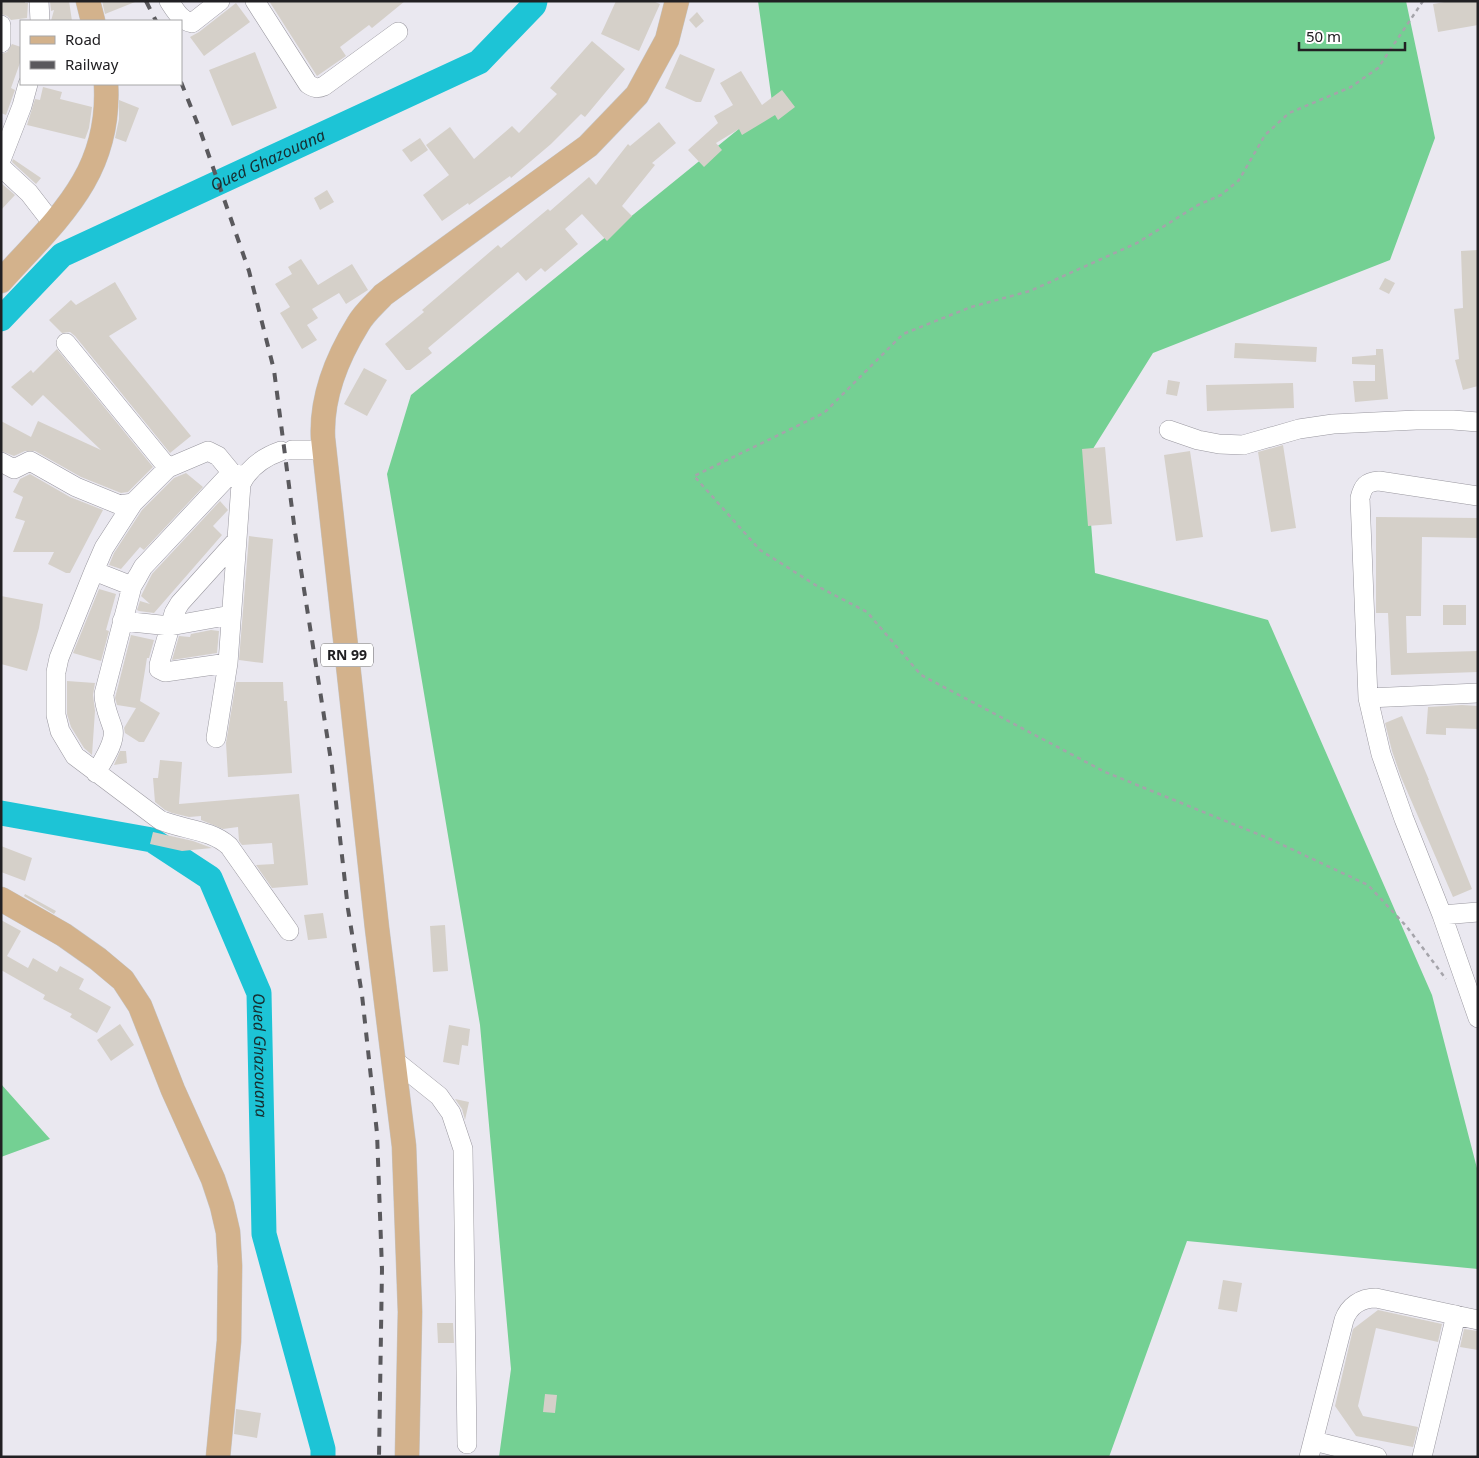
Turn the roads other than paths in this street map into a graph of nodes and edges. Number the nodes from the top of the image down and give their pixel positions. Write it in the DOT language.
graph roads {
  1 [pos="39,1"];
  2 [pos="88,1"];
  3 [pos="169,1"];
  4 [pos="220,1"];
  5 [pos="255,1"];
  6 [pos="677,1"];
  7 [pos="40,20"];
  8 [pos="93,20"];
  9 [pos="1,26"];
  10 [pos="398,32"];
  11 [pos="1,43"];
  12 [pos="28,85"];
  13 [pos="106,85"];
  14 [pos="1,160"];
  15 [pos="1,167"];
  16 [pos="52,224"];
  17 [pos="1,281"];
  18 [pos="66,343"];
  19 [pos="1478,422"];
  20 [pos="1168,430"];
  21 [pos="324,450"];
  22 [pos="1,462"];
  23 [pos="168,468"];
  24 [pos="239,478"];
  25 [pos="1478,496"];
  26 [pos="133,503"];
  27 [pos="236,541"];
  28 [pos="94,571"];
  29 [pos="132,586"];
  30 [pos="231,615"];
  31 [pos="122,622"];
  32 [pos="170,626"];
  33 [pos="228,663"];
  34 [pos="1478,693"];
  35 [pos="1368,698"];
  36 [pos="216,738"];
  37 [pos="96,773"];
  38 [pos="1,899"];
  39 [pos="1478,912"];
  40 [pos="1442,915"];
  41 [pos="289,931"];
  42 [pos="1478,1018"];
  43 [pos="394,1060"];
  44 [pos="1456,1316"];
  45 [pos="1478,1320"];
  46 [pos="467,1444"];
  47 [pos="1312,1449"];
  48 [pos="218,1457"];
  49 [pos="407,1457"];
  50 [pos="1377,1457"];
  51 [pos="1422,1457"];
  1 -- 7 [label="street"];
  2 -- 8 [label="main road"];
  3 -- 4 [label="street"];
  5 -- 10 [label="street"];
  6 -- 21 [label="main road, RN 99"];
  9 -- 11 [label="street"];
  12 -- 14 [label="street"];
  13 -- 16 [label="main road"];
  15 -- 16 [label="street"];
  16 -- 17 [label="main road"];
  18 -- 23 [label="street"];
  19 -- 20 [label="street"];
  21 -- 24 [label="street"];
  21 -- 43 [label="main road, RN 99"];
  22 -- 26 [label="street"];
  23 -- 24 [label="street"];
  23 -- 26 [label="street"];
  24 -- 27 [label="street"];
  24 -- 29 [label="street"];
  25 -- 35 [label="street"];
  26 -- 28 [label="street"];
  27 -- 30 [label="street"];
  27 -- 32 [label="street"];
  28 -- 29 [label="street"];
  28 -- 37 [label="street"];
  29 -- 31 [label="street"];
  30 -- 32 [label="street"];
  30 -- 33 [label="street"];
  31 -- 32 [label="street"];
  31 -- 37 [label="street"];
  32 -- 33 [label="street"];
  33 -- 36 [label="street"];
  34 -- 35 [label="street"];
  35 -- 40 [label="street"];
  37 -- 41 [label="street"];
  38 -- 48 [label="main road"];
  39 -- 40 [label="street"];
  40 -- 42 [label="street"];
  43 -- 46 [label="street"];
  43 -- 49 [label="main road, RN 99"];
  44 -- 45 [label="street"];
  44 -- 47 [label="street"];
  44 -- 51 [label="street"];
  47 -- 50 [label="street"];
}
